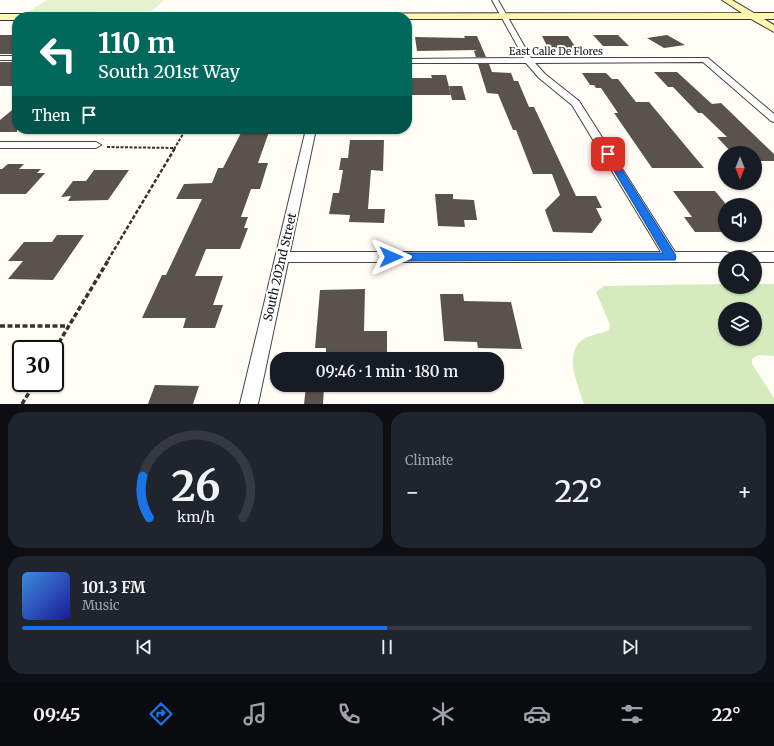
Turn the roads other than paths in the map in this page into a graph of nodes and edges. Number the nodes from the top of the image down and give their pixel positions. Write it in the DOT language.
graph roads {
  1 [pos="495,0"];
  2 [pos="726,0"];
  3 [pos="412,16"];
  4 [pos="504,16"];
  5 [pos="752,16"];
  6 [pos="774,16"];
  7 [pos="0,17"];
  8 [pos="12,17"];
  9 [pos="774,29"];
  10 [pos="0,58"];
  11 [pos="12,58"];
  12 [pos="412,61"];
  13 [pos="529,61"];
  14 [pos="774,119"];
  15 [pos="310,134"];
  16 [pos="0,145"];
  17 [pos="96,145"];
  18 [pos="282,257"];
  19 [pos="671,257"];
  20 [pos="718,257"];
  21 [pos="762,257"];
  22 [pos="774,257"];
  23 [pos="249,404"];
  1 -- 4 [label="street"];
  2 -- 5 [label="main road"];
  3 -- 4 [label="main road"];
  4 -- 5 [label="main road"];
  4 -- 13 [label="street"];
  5 -- 6 [label="main road"];
  5 -- 9 [label="main road"];
  7 -- 8 [label="main road"];
  10 -- 11 [label="street"];
  12 -- 13 [label="street, East Calle De Flores"];
  13 -- 14 [label="street, East Calle De Flores"];
  13 -- 19 [label="street"];
  15 -- 18 [label="street, South 202nd Street"];
  16 -- 17 [label="street"];
  18 -- 19 [label="street"];
  18 -- 23 [label="street, South 202nd Street"];
  19 -- 20 [label="street"];
  21 -- 22 [label="street"];
}
